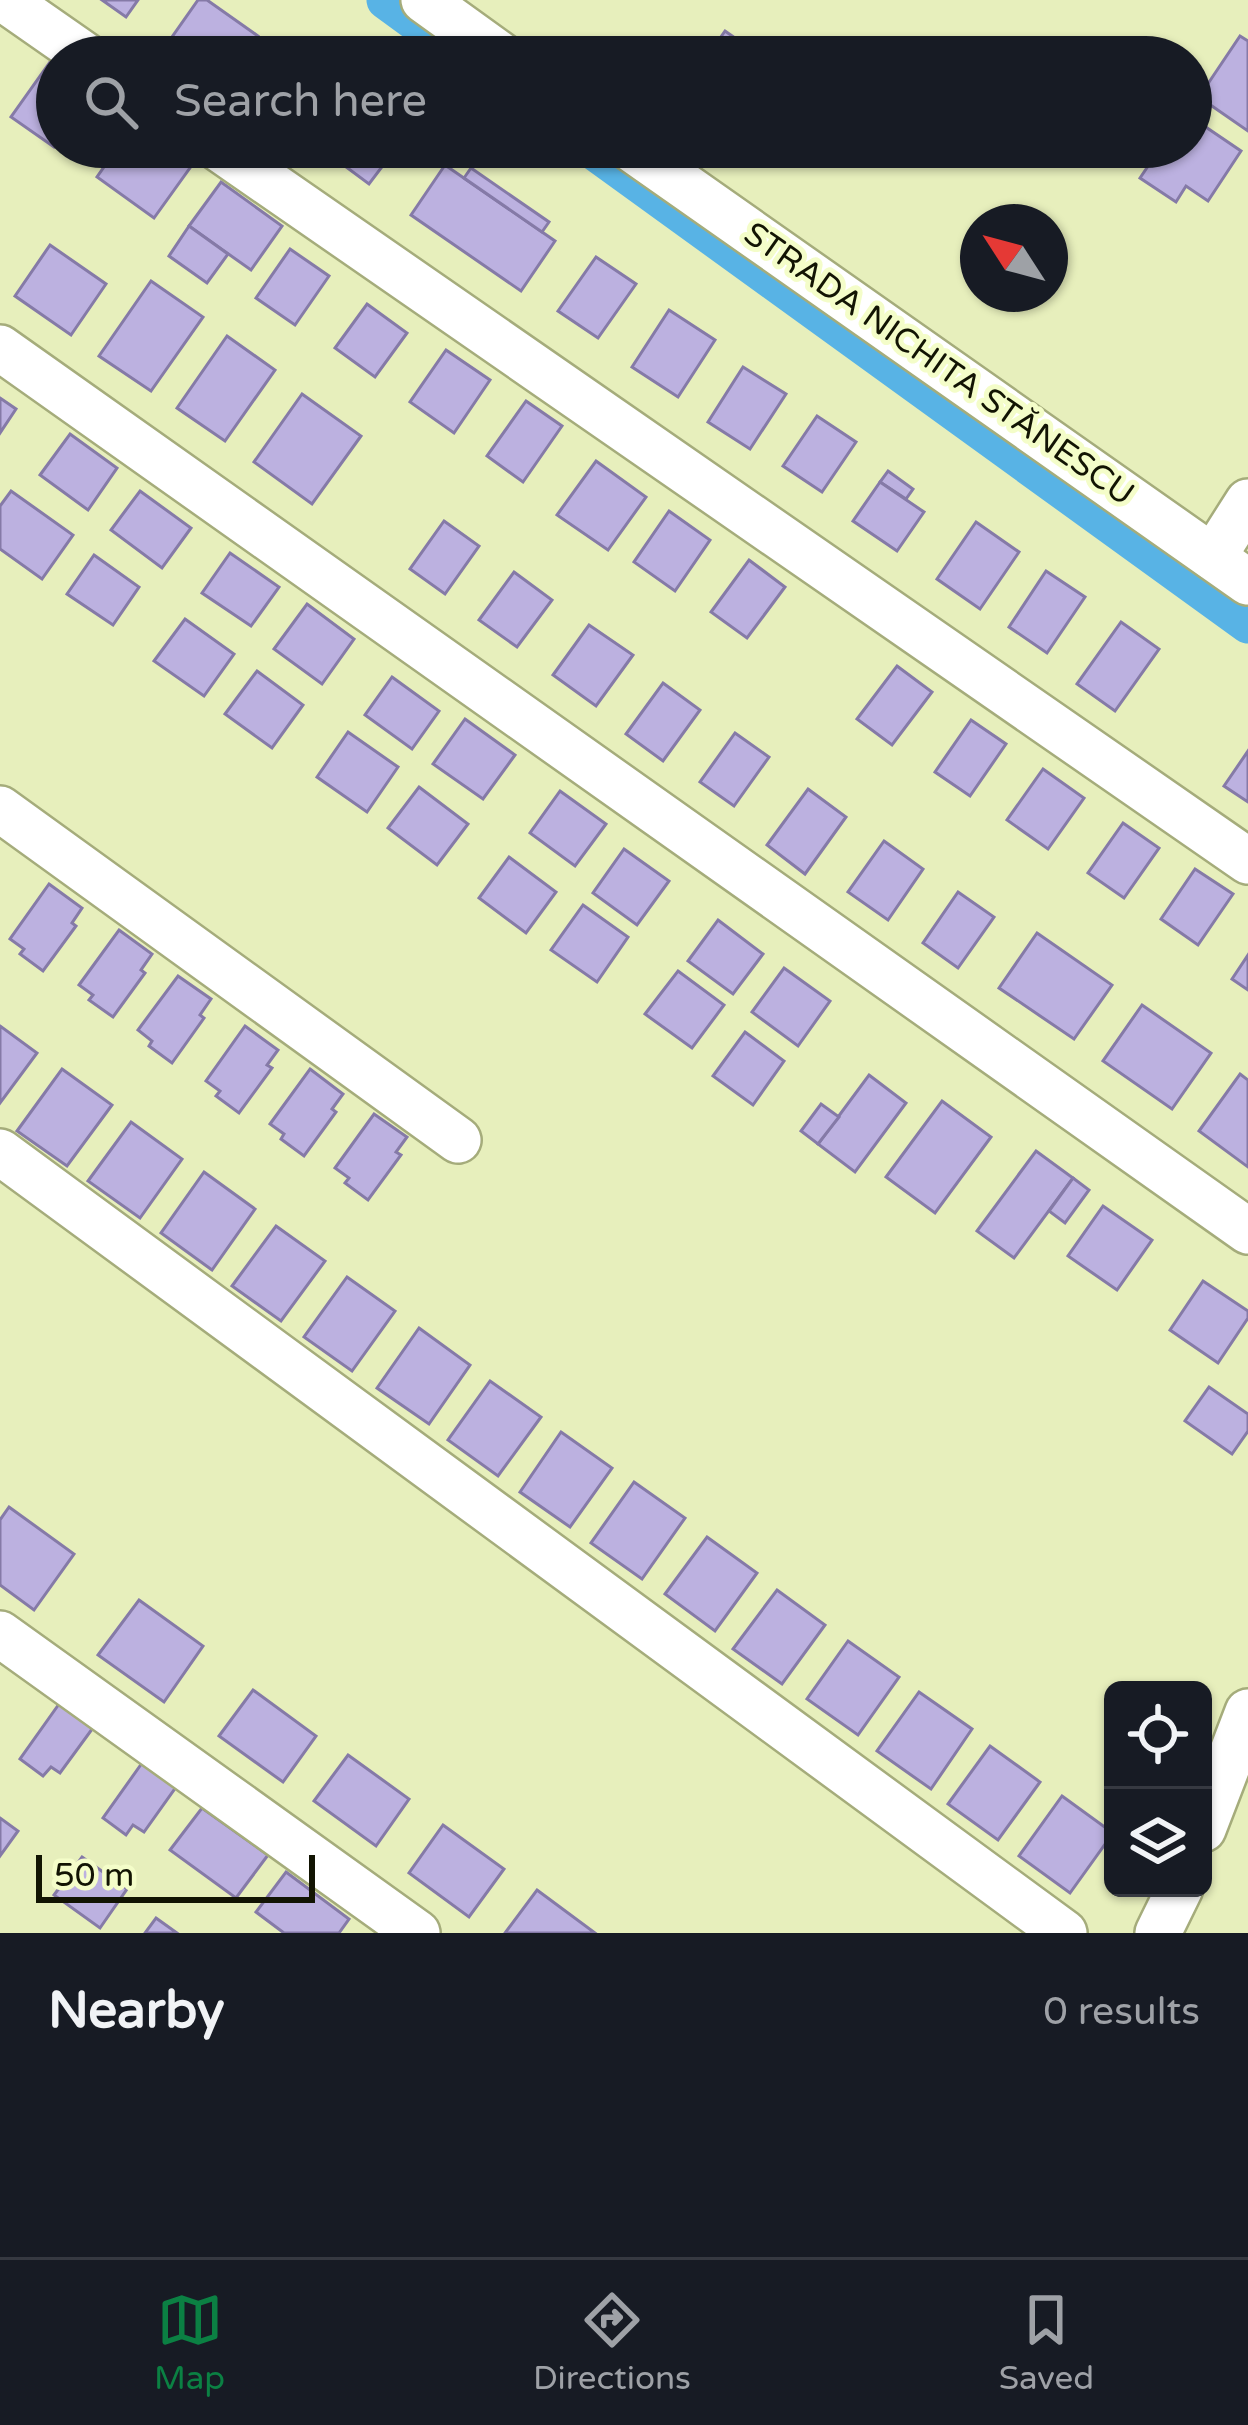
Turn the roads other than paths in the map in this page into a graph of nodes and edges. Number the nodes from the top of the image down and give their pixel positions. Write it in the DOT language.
graph roads {
  1 [pos="424,0"];
  2 [pos="8,10"];
  3 [pos="52,36"];
  4 [pos="474,36"];
  5 [pos="247,168"];
  6 [pos="659,168"];
  7 [pos="0,348"];
  8 [pos="1248,502"];
  9 [pos="1231,569"];
  10 [pos="0,809"];
  11 [pos="1248,862"];
  12 [pos="458,1140"];
  13 [pos="0,1152"];
  14 [pos="1248,1231"];
  15 [pos="0,1634"];
  16 [pos="1248,1712"];
  17 [pos="1212,1806"];
  18 [pos="1176,1897"];
  19 [pos="417,1933"];
  20 [pos="1064,1933"];
  21 [pos="1159,1933"];
  1 -- 4 [label="street"];
  2 -- 3 [label="street"];
  5 -- 11 [label="street"];
  6 -- 9 [label="street, STRADA NICHITA STĂNESCU"];
  7 -- 14 [label="street"];
  8 -- 9 [label="street"];
  10 -- 12 [label="street"];
  13 -- 20 [label="street"];
  15 -- 19 [label="street"];
  16 -- 17 [label="street"];
  18 -- 21 [label="street"];
}
